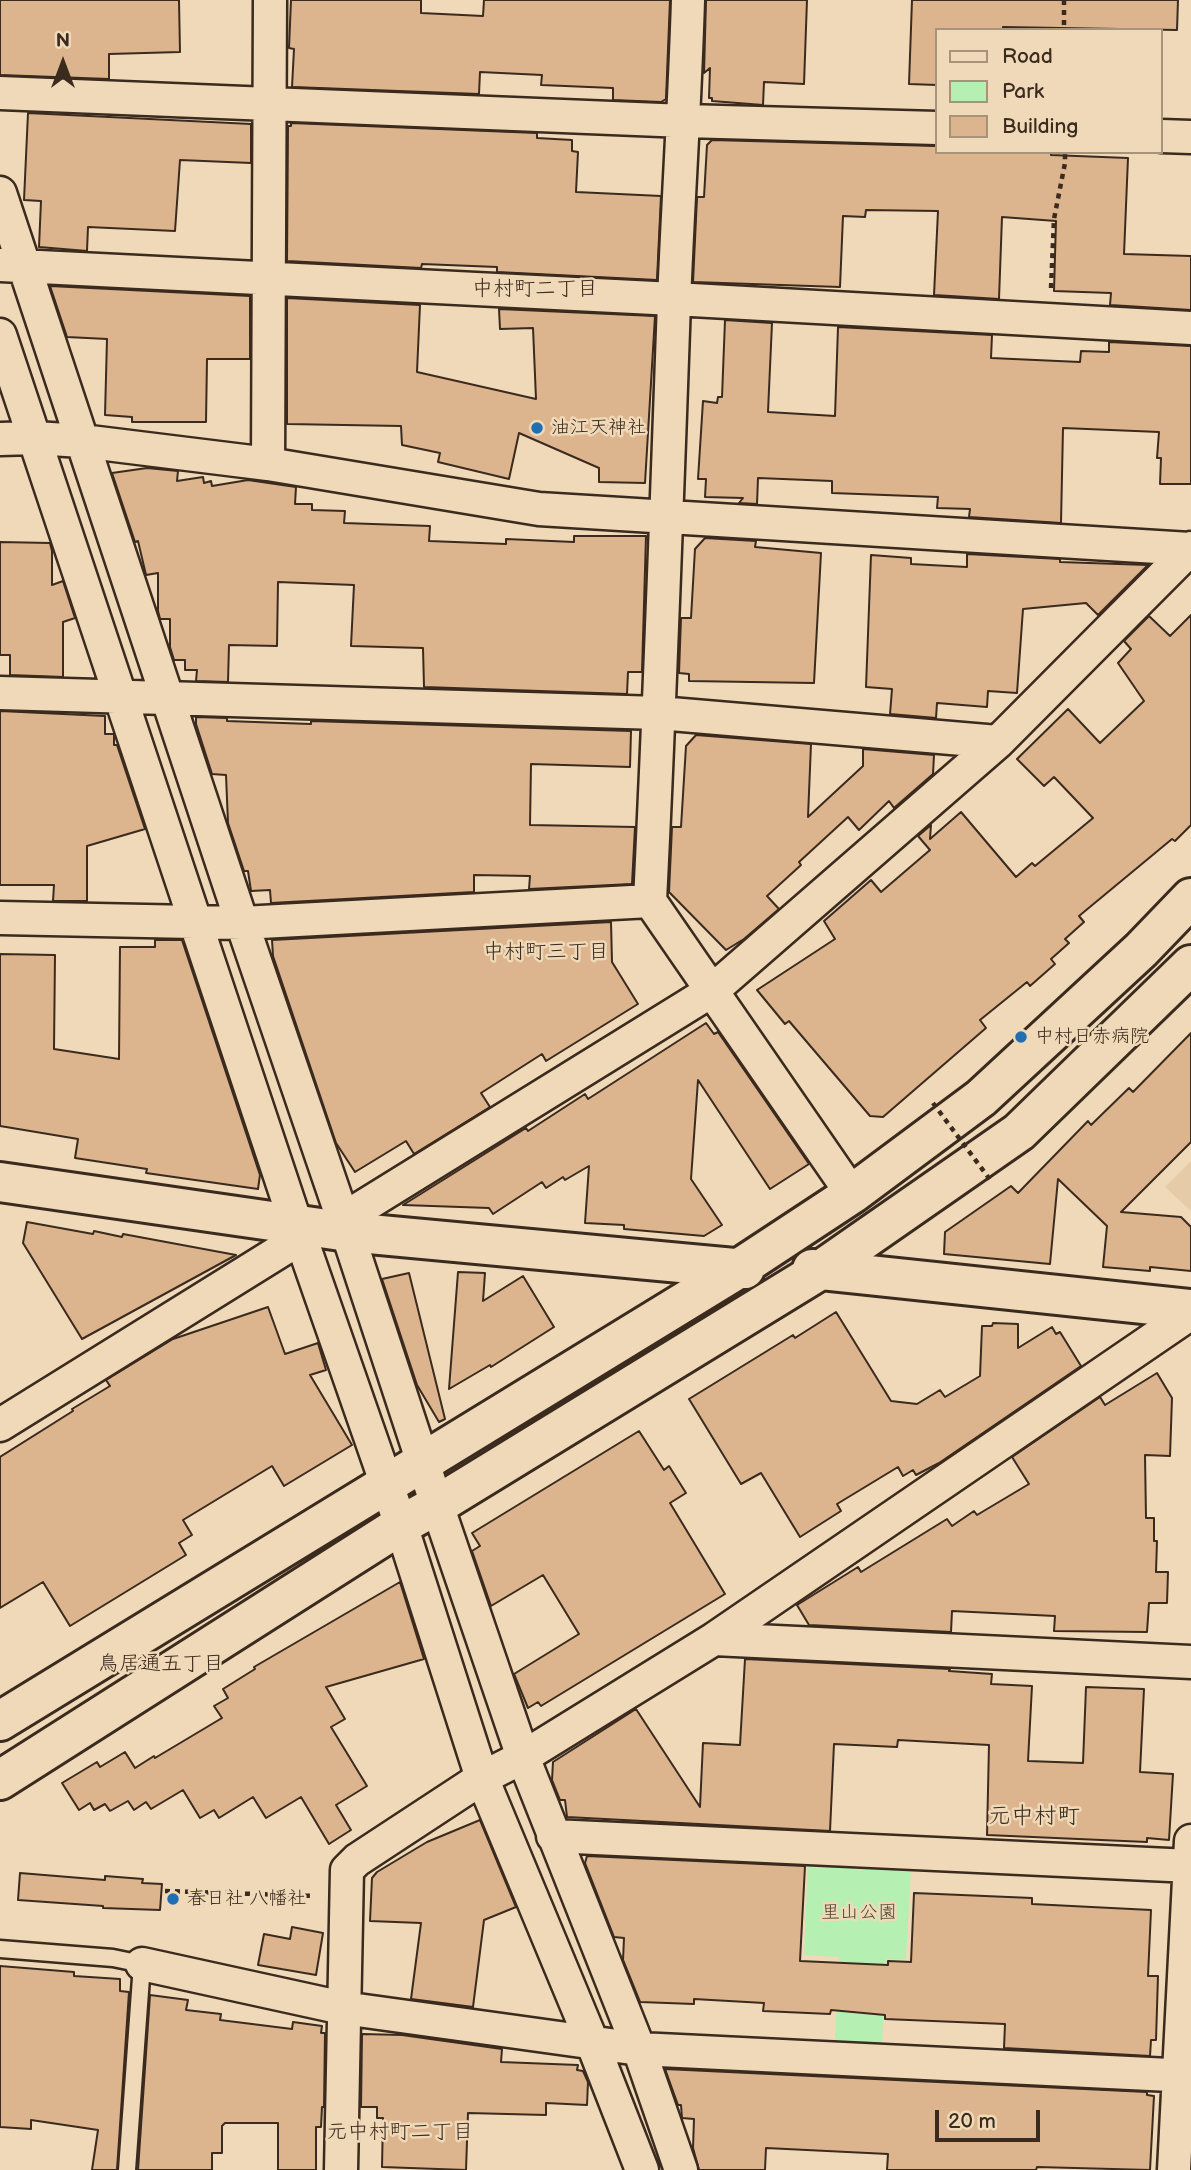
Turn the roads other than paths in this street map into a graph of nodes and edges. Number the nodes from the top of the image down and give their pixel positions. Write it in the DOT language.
graph roads {
  1 [pos="270,0"];
  2 [pos="688,0"];
  3 [pos="0,93"];
  4 [pos="269,103"];
  5 [pos="685,121"];
  6 [pos="936,128"];
  7 [pos="1163,136"];
  8 [pos="1191,137"];
  9 [pos="0,193"];
  10 [pos="12,265"];
  11 [pos="269,278"];
  12 [pos="674,299"];
  13 [pos="1191,328"];
  14 [pos="0,335"];
  15 [pos="35,438"];
  16 [pos="0,439"];
  17 [pos="82,441"];
  18 [pos="268,464"];
  19 [pos="667,518"];
  20 [pos="1191,548"];
  21 [pos="0,693"];
  22 [pos="119,697"];
  23 [pos="167,699"];
  24 [pos="659,713"];
  25 [pos="998,742"];
  26 [pos="1191,898"];
  27 [pos="650,901"];
  28 [pos="0,918"];
  29 [pos="197,923"];
  30 [pos="242,923"];
  31 [pos="1191,965"];
  32 [pos="713,990"];
  33 [pos="0,1182"];
  34 [pos="852,1194"];
  35 [pos="345,1226"];
  36 [pos="298,1231"];
  37 [pos="738,1269"];
  38 [pos="822,1269"];
  39 [pos="1191,1311"];
  40 [pos="0,1425"];
  41 [pos="423,1462"];
  42 [pos="386,1485"];
  43 [pos="437,1505"];
  44 [pos="401,1525"];
  45 [pos="714,1639"];
  46 [pos="1191,1662"];
  47 [pos="0,1721"];
  48 [pos="523,1757"];
  49 [pos="482,1778"];
  50 [pos="0,1780"];
  51 [pos="553,1836"];
  52 [pos="1191,1858"];
  53 [pos="0,1950"];
  54 [pos="142,1964"];
  55 [pos="343,2008"];
  56 [pos="592,2042"];
  57 [pos="639,2049"];
  58 [pos="1185,2076"];
  59 [pos="127,2170"];
  60 [pos="341,2170"];
  61 [pos="642,2170"];
  62 [pos="681,2170"];
  63 [pos="1174,2170"];
  1 -- 4 [label="street"];
  2 -- 5 [label="street"];
  3 -- 4 [label="street"];
  4 -- 5 [label="street"];
  4 -- 11 [label="street"];
  5 -- 6 [label="street"];
  5 -- 12 [label="street"];
  7 -- 8 [label="street"];
  9 -- 10 [label="street"];
  10 -- 11 [label="street"];
  10 -- 17 [label="street"];
  11 -- 12 [label="street"];
  11 -- 18 [label="street"];
  12 -- 13 [label="street"];
  12 -- 19 [label="street"];
  14 -- 15 [label="street"];
  15 -- 16 [label="street"];
  15 -- 17 [label="street"];
  15 -- 22 [label="street"];
  17 -- 18 [label="street"];
  17 -- 23 [label="street"];
  18 -- 19 [label="street"];
  19 -- 20 [label="street"];
  19 -- 24 [label="street"];
  20 -- 25 [label="street"];
  21 -- 22 [label="street"];
  22 -- 23 [label="street"];
  22 -- 29 [label="street"];
  23 -- 24 [label="street"];
  23 -- 30 [label="street"];
  24 -- 25 [label="street"];
  24 -- 27 [label="street"];
  25 -- 32 [label="street"];
  26 -- 34 [label="street"];
  27 -- 30 [label="street"];
  27 -- 32 [label="street"];
  28 -- 29 [label="street"];
  29 -- 30 [label="street"];
  29 -- 36 [label="street"];
  30 -- 35 [label="street"];
  31 -- 38 [label="street"];
  32 -- 34 [label="street"];
  32 -- 35 [label="street"];
  33 -- 36 [label="street"];
  34 -- 37 [label="street"];
  35 -- 36 [label="street"];
  35 -- 37 [label="street"];
  35 -- 41 [label="street"];
  36 -- 40 [label="street"];
  36 -- 42 [label="street"];
  37 -- 38 [label="street"];
  37 -- 41 [label="street"];
  38 -- 39 [label="street"];
  38 -- 43 [label="street"];
  39 -- 45 [label="street"];
  41 -- 42 [label="street"];
  41 -- 43 [label="street"];
  42 -- 44 [label="street"];
  42 -- 47 [label="street"];
  43 -- 44 [label="street"];
  43 -- 48 [label="street"];
  44 -- 49 [label="street"];
  44 -- 50 [label="street"];
  45 -- 46 [label="street"];
  45 -- 48 [label="street"];
  48 -- 49 [label="street"];
  48 -- 51 [label="street"];
  49 -- 55 [label="street"];
  49 -- 56 [label="street"];
  51 -- 52 [label="street"];
  51 -- 57 [label="street"];
  52 -- 58 [label="street"];
  53 -- 54 [label="lane"];
  54 -- 55 [label="street"];
  54 -- 59 [label="lane"];
  55 -- 56 [label="street"];
  55 -- 60 [label="street"];
  56 -- 57 [label="street"];
  56 -- 61 [label="street"];
  57 -- 58 [label="street"];
  57 -- 62 [label="street"];
  58 -- 63 [label="street"];
}
